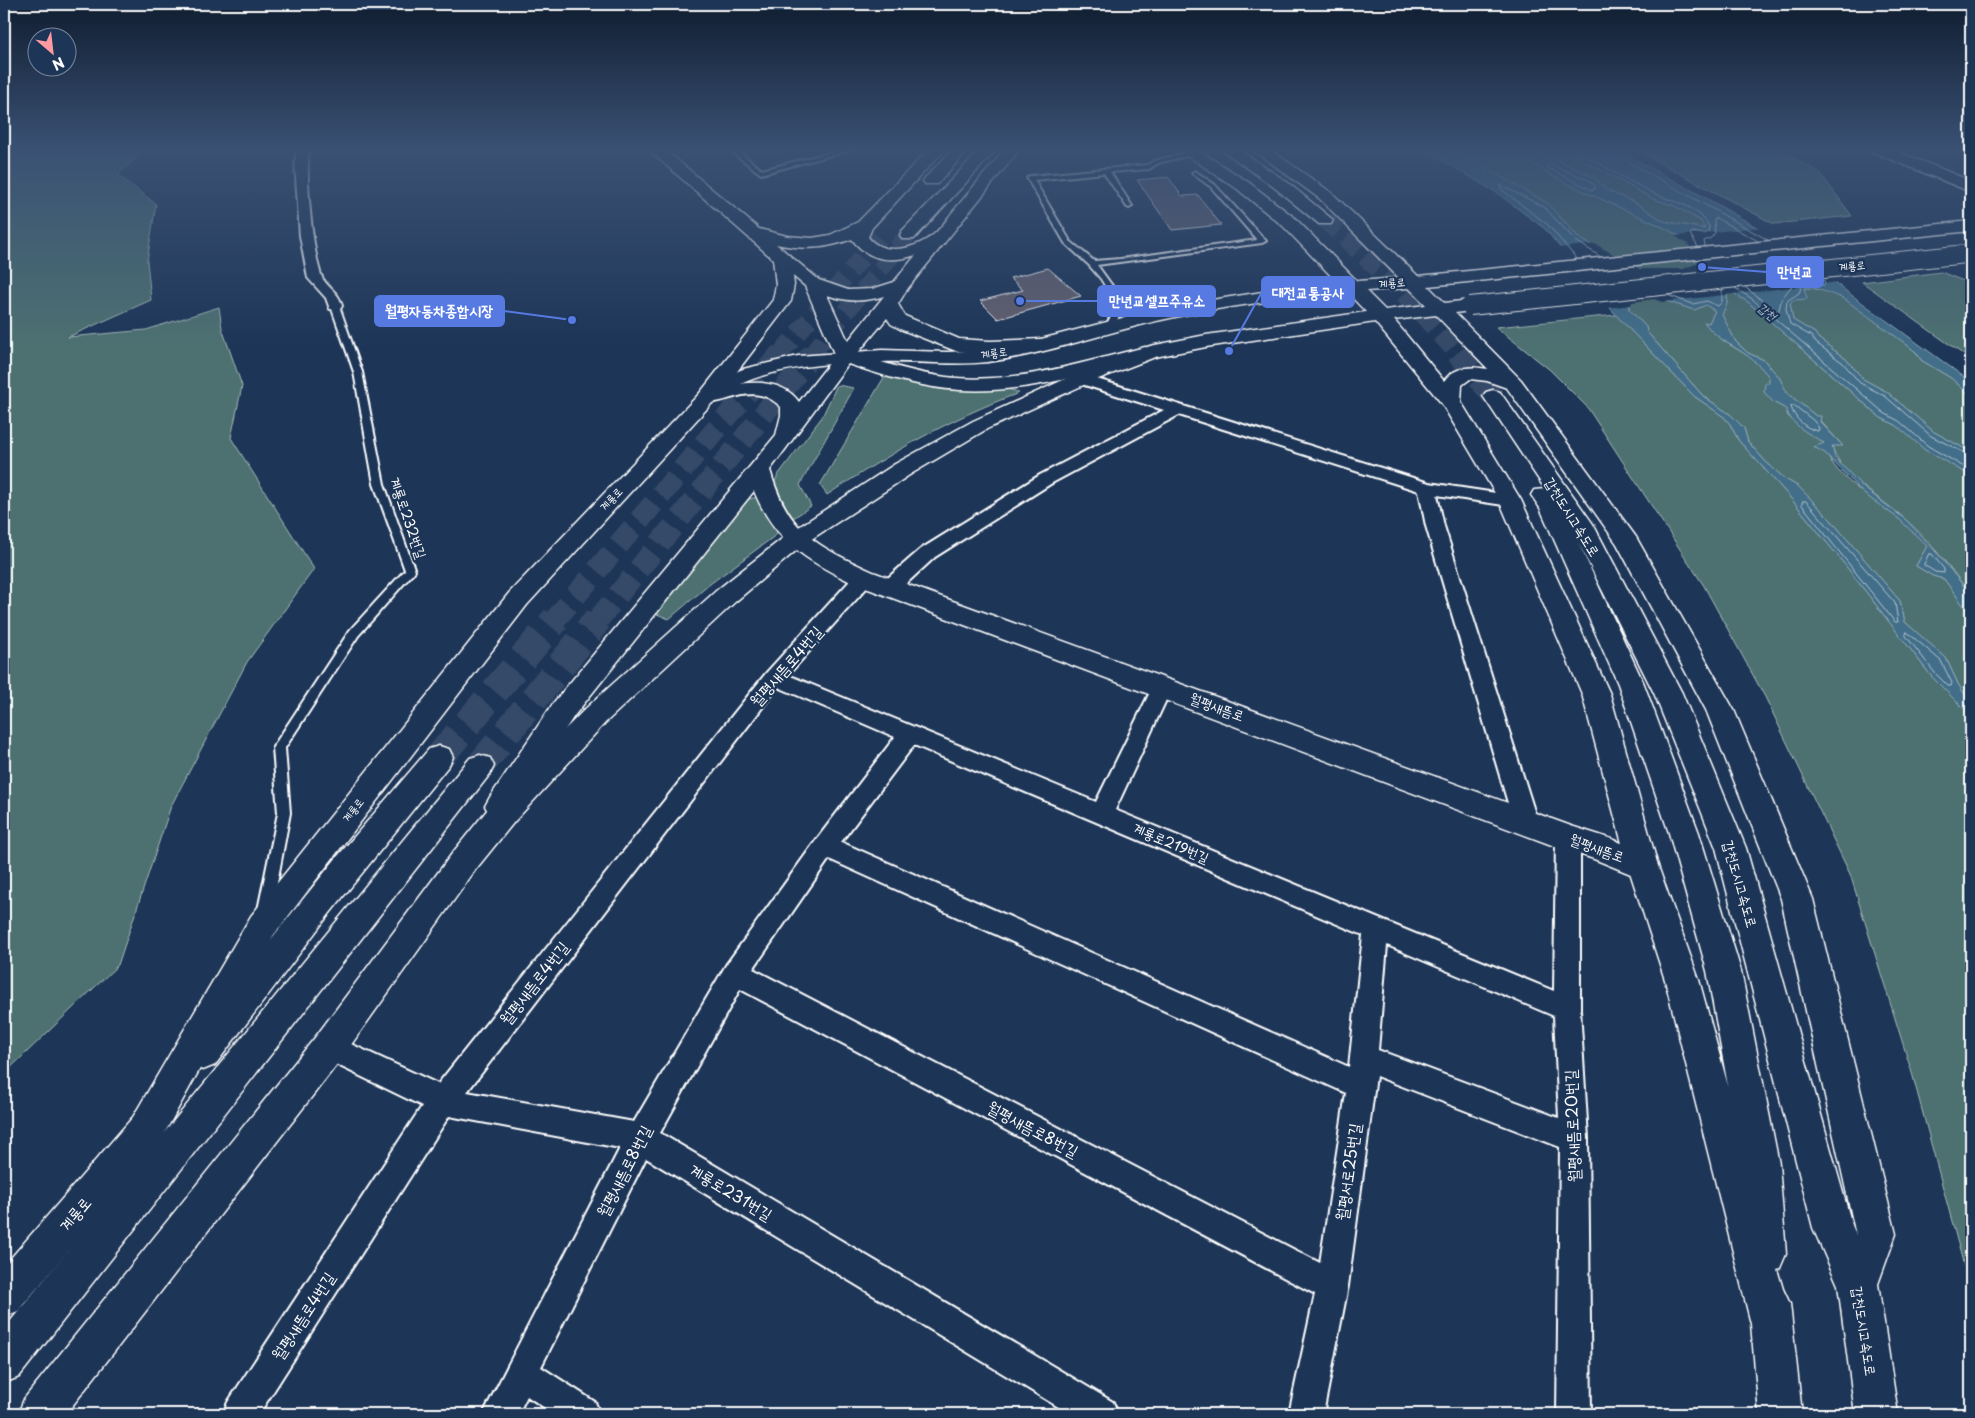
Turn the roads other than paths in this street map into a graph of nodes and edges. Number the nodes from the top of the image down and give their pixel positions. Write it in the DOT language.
graph roads {
  1 [pos="305,215"];
  2 [pos="732,215"];
  3 [pos="874,215"];
  4 [pos="927,215"];
  5 [pos="958,215"];
  6 [pos="1051,215"];
  7 [pos="1239,215"];
  8 [pos="1280,215"];
  9 [pos="1299,215"];
  10 [pos="1319,215"];
  11 [pos="1343,215"];
  12 [pos="1346,215"];
  13 [pos="1325,220"];
  14 [pos="1289,222"];
  15 [pos="1308,223"];
  16 [pos="864,226"];
  17 [pos="1971,226"];
  18 [pos="752,232"];
  19 [pos="908,235"];
  20 [pos="938,240"];
  21 [pos="1969,254"];
  22 [pos="782,257"];
  23 [pos="1092,263"];
  24 [pos="1414,282"];
  25 [pos="813,284"];
  26 [pos="900,286"];
  27 [pos="1352,286"];
  28 [pos="889,304"];
  29 [pos="335,306"];
  30 [pos="1441,309"];
  31 [pos="1380,316"];
  32 [pos="1109,328"];
  33 [pos="1042,344"];
  34 [pos="1150,352"];
  35 [pos="845,357"];
  36 [pos="1081,379"];
  37 [pos="1483,395"];
  38 [pos="715,396"];
  39 [pos="1177,410"];
  40 [pos="786,436"];
  41 [pos="759,470"];
  42 [pos="1427,488"];
  43 [pos="1510,500"];
  44 [pos="796,539"];
  45 [pos="864,578"];
  46 [pos="889,588"];
  47 [pos="774,677"];
  48 [pos="1162,687"];
  49 [pos="910,734"];
  50 [pos="439,758"];
  51 [pos="480,766"];
  52 [pos="1102,814"];
  53 [pos="1525,820"];
  54 [pos="1568,838"];
  55 [pos="825,846"];
  56 [pos="465,860"];
  57 [pos="1643,866"];
  58 [pos="262,926"];
  59 [pos="1376,928"];
  60 [pos="735,973"];
  61 [pos="1567,1009"];
  62 [pos="329,1047"];
  63 [pos="1364,1058"];
  64 [pos="1361,1086"];
  65 [pos="442,1101"];
  66 [pos="146,1130"];
  67 [pos="641,1138"];
  68 [pos="1574,1138"];
  69 [pos="1858,1284"];
  70 [pos="1332,1286"];
  71 [pos="4,1297"];
  72 [pos="1771,1322"];
  73 [pos="4,1362"];
  74 [pos="521,1373"];
  75 [pos="39,1414"];
  76 [pos="240,1414"];
  77 [pos="500,1414"];
  78 [pos="583,1414"];
  79 [pos="1102,1414"];
  80 [pos="1306,1414"];
  81 [pos="1574,1414"];
  82 [pos="1780,1414"];
  83 [pos="1877,1414"];
  1 -- 29 [label="street, 계룡로232번길"];
  2 -- 18 [label="main road"];
  3 -- 16 [label="main road"];
  4 -- 19 [label="main road"];
  5 -- 20 [label="main road"];
  6 -- 23 [label="lane"];
  7 -- 23 [label="lane"];
  8 -- 14 [label="main road"];
  9 -- 15 [label="main road"];
  10 -- 13 [label="main road"];
  11 -- 14 [label="main road"];
  12 -- 24 [label="main road"];
  14 -- 27 [label="main road"];
  16 -- 18 [label="main road"];
  16 -- 20 [label="main road"];
  17 -- 24 [label="main road, 계룡로"];
  18 -- 22 [label="main road"];
  20 -- 26 [label="main road"];
  21 -- 30 [label="main road, 계룡로, bridge"];
  22 -- 25 [label="main road"];
  22 -- 38 [label="main road"];
  23 -- 32 [label="lane"];
  24 -- 27 [label="main road, 계룡로"];
  24 -- 30 [label="main road"];
  25 -- 26 [label="main road"];
  25 -- 35 [label="main road"];
  26 -- 28 [label="main road"];
  27 -- 31 [label="main road"];
  27 -- 32 [label="main road, 계룡로"];
  27 -- 37 [label="main road"];
  28 -- 33 [label="main road"];
  28 -- 35 [label="main road"];
  29 -- 58 [label="lane, 계룡로232번길"];
  30 -- 31 [label="main road, 계룡로"];
  30 -- 37 [label="main road"];
  31 -- 34 [label="main road, 계룡로"];
  31 -- 37 [label="main road"];
  32 -- 33 [label="main road, 계룡로"];
  33 -- 35 [label="main road, 계룡로"];
  34 -- 35 [label="main road"];
  34 -- 36 [label="main road, 계룡로"];
  35 -- 38 [label="main road, 계룡로"];
  35 -- 40 [label="main road"];
  36 -- 39 [label="street"];
  36 -- 44 [label="main road, 계룡로"];
  37 -- 43 [label="main road"];
  37 -- 69 [label="main road, 갑천도시고속도로"];
  37 -- 69 [label="main road"];
  37 -- 72 [label="main road, 갑천도시고속도로"];
  38 -- 40 [label="main road"];
  38 -- 58 [label="main road, 계룡로"];
  39 -- 42 [label="street"];
  39 -- 46 [label="street"];
  40 -- 41 [label="main road"];
  41 -- 44 [label="main road, 월평새뜸로"];
  41 -- 56 [label="main road"];
  42 -- 43 [label="street"];
  42 -- 53 [label="street"];
  43 -- 57 [label="main road"];
  44 -- 45 [label="main road, 월평새뜸로"];
  44 -- 56 [label="main road, 계룡로"];
  45 -- 46 [label="main road, 월평새뜸로"];
  45 -- 47 [label="street, 월평새뜸로4번길"];
  46 -- 48 [label="main road, 월평새뜸로"];
  47 -- 49 [label="street, 계룡로219번길"];
  47 -- 65 [label="street, 월평새뜸로4번길"];
  48 -- 52 [label="street"];
  48 -- 53 [label="main road, 월평새뜸로"];
  49 -- 52 [label="street, 계룡로219번길"];
  49 -- 55 [label="street, 월평새뜸로8번길"];
  50 -- 66 [label="main road"];
  51 -- 73 [label="main road"];
  52 -- 59 [label="street, 계룡로219번길"];
  53 -- 54 [label="main road, 월평새뜸로"];
  54 -- 57 [label="main road, 월평새뜸로"];
  54 -- 61 [label="street, 월평새뜸로20번길"];
  55 -- 60 [label="street, 월평새뜸로8번길"];
  55 -- 64 [label="street"];
  56 -- 62 [label="main road"];
  57 -- 72 [label="main road"];
  58 -- 66 [label="main road, 계룡로"];
  59 -- 61 [label="street, 계룡로219번길"];
  59 -- 63 [label="street, 월평서로25번길"];
  60 -- 67 [label="street, 월평새뜸로8번길"];
  60 -- 70 [label="street, 월평새뜸로8번길"];
  61 -- 68 [label="street, 월평새뜸로20번길"];
  62 -- 65 [label="street, 계룡로231번길"];
  62 -- 75 [label="main road"];
  63 -- 64 [label="street, 월평서로25번길"];
  63 -- 68 [label="street"];
  64 -- 70 [label="street, 월평서로25번길"];
  65 -- 67 [label="street, 계룡로231번길"];
  65 -- 76 [label="street, 월평새뜸로4번길"];
  66 -- 71 [label="main road, 계룡로"];
  67 -- 74 [label="street, 월평새뜸로8번길"];
  67 -- 79 [label="street, 계룡로231번길"];
  68 -- 81 [label="street, 월평새뜸로20번길"];
  69 -- 83 [label="main road, 갑천도시고속도로"];
  70 -- 80 [label="street, 월평서로25번길"];
  72 -- 82 [label="main road, 갑천도시고속도로"];
  74 -- 77 [label="street, 월평새뜸로8번길"];
  74 -- 78 [label="street"];
}
